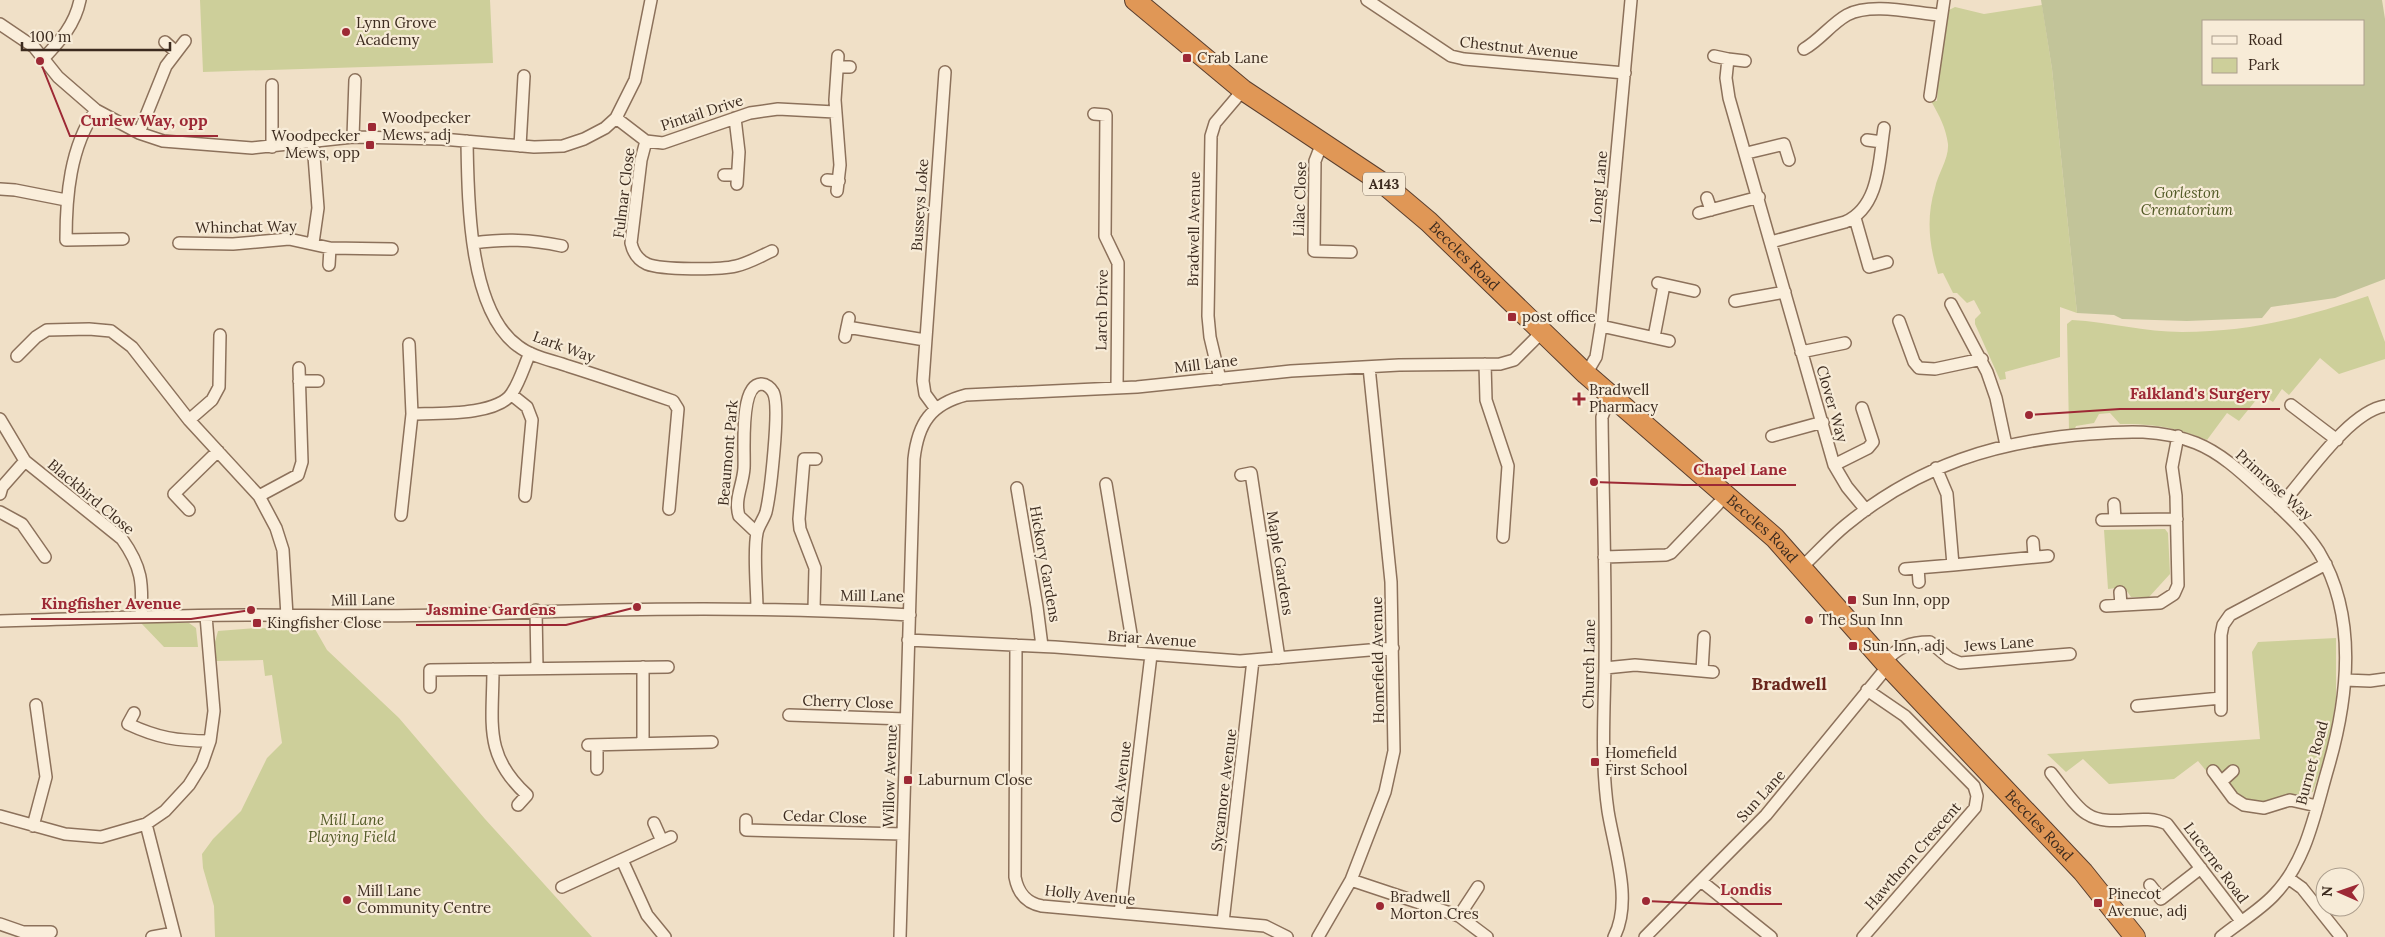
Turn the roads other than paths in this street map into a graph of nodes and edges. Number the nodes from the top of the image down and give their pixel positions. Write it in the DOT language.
graph roads {
  1 [pos="80,0"];
  2 [pos="651,0"];
  3 [pos="1136,0"];
  4 [pos="1367,0"];
  5 [pos="1631,0"];
  6 [pos="1944,0"];
  7 [pos="1940,15"];
  8 [pos="1822,19"];
  9 [pos="0,24"];
  10 [pos="1830,28"];
  11 [pos="186,40"];
  12 [pos="165,42"];
  13 [pos="1804,49"];
  14 [pos="176,52"];
  15 [pos="1714,56"];
  16 [pos="43,59"];
  17 [pos="1728,59"];
  18 [pos="1745,61"];
  19 [pos="850,67"];
  20 [pos="945,72"];
  21 [pos="1625,73"];
  22 [pos="524,76"];
  23 [pos="355,80"];
  24 [pos="1917,81"];
  25 [pos="1930,82"];
  26 [pos="272,85"];
  27 [pos="1243,90"];
  28 [pos="1930,96"];
  29 [pos="96,110"];
  30 [pos="836,112"];
  31 [pos="1094,114"];
  32 [pos="616,118"];
  33 [pos="735,118"];
  34 [pos="1884,128"];
  35 [pos="139,133"];
  36 [pos="353,137"];
  37 [pos="1867,140"];
  38 [pos="467,141"];
  39 [pos="646,141"];
  40 [pos="1882,142"];
  41 [pos="313,143"];
  42 [pos="1322,143"];
  43 [pos="272,146"];
  44 [pos="520,146"];
  45 [pos="1747,153"];
  46 [pos="1789,160"];
  47 [pos="724,175"];
  48 [pos="826,180"];
  49 [pos="0,189"];
  50 [pos="1759,197"];
  51 [pos="1707,198"];
  52 [pos="66,200"];
  53 [pos="1855,218"];
  54 [pos="123,239"];
  55 [pos="1771,242"];
  56 [pos="179,243"];
  57 [pos="314,243"];
  58 [pos="473,243"];
  59 [pos="562,246"];
  60 [pos="330,248"];
  61 [pos="392,248"];
  62 [pos="772,251"];
  63 [pos="1351,252"];
  64 [pos="1887,262"];
  65 [pos="329,265"];
  66 [pos="1694,291"];
  67 [pos="1785,292"];
  68 [pos="1735,301"];
  69 [pos="1951,304"];
  70 [pos="1900,321"];
  71 [pos="1600,326"];
  72 [pos="847,327"];
  73 [pos="89,329"];
  74 [pos="1544,331"];
  75 [pos="220,335"];
  76 [pos="1654,338"];
  77 [pos="926,340"];
  78 [pos="88,341"];
  79 [pos="1668,341"];
  80 [pos="409,344"];
  81 [pos="1845,344"];
  82 [pos="1801,352"];
  83 [pos="530,354"];
  84 [pos="17,356"];
  85 [pos="1982,359"];
  86 [pos="1485,364"];
  87 [pos="1369,367"];
  88 [pos="299,368"];
  89 [pos="1586,374"];
  90 [pos="1220,378"];
  91 [pos="299,381"];
  92 [pos="318,381"];
  93 [pos="1117,388"];
  94 [pos="512,395"];
  95 [pos="1610,395"];
  96 [pos="2291,405"];
  97 [pos="2385,406"];
  98 [pos="1862,408"];
  99 [pos="936,409"];
  100 [pos="412,414"];
  101 [pos="0,419"];
  102 [pos="189,420"];
  103 [pos="1823,422"];
  104 [pos="1772,436"];
  105 [pos="2178,436"];
  106 [pos="2337,440"];
  107 [pos="2006,444"];
  108 [pos="218,451"];
  109 [pos="816,460"];
  110 [pos="25,461"];
  111 [pos="1834,465"];
  112 [pos="1936,468"];
  113 [pos="1251,473"];
  114 [pos="1106,484"];
  115 [pos="1017,488"];
  116 [pos="0,494"];
  117 [pos="259,496"];
  118 [pos="525,496"];
  119 [pos="1718,504"];
  120 [pos="2114,504"];
  121 [pos="2279,507"];
  122 [pos="669,509"];
  123 [pos="189,510"];
  124 [pos="1866,510"];
  125 [pos="0,512"];
  126 [pos="401,515"];
  127 [pos="2177,519"];
  128 [pos="2102,520"];
  129 [pos="2115,520"];
  130 [pos="757,533"];
  131 [pos="1503,537"];
  132 [pos="2033,542"];
  133 [pos="2034,556"];
  134 [pos="2048,556"];
  135 [pos="45,557"];
  136 [pos="1604,558"];
  137 [pos="2326,564"];
  138 [pos="1953,565"];
  139 [pos="1801,568"];
  140 [pos="1918,568"];
  141 [pos="1905,569"];
  142 [pos="1919,582"];
  143 [pos="2120,592"];
  144 [pos="2106,606"];
  145 [pos="2121,606"];
  146 [pos="814,609"];
  147 [pos="536,610"];
  148 [pos="757,610"];
  149 [pos="910,615"];
  150 [pos="206,616"];
  151 [pos="287,616"];
  152 [pos="141,617"];
  153 [pos="0,621"];
  154 [pos="1704,637"];
  155 [pos="908,640"];
  156 [pos="1016,646"];
  157 [pos="1042,646"];
  158 [pos="1393,648"];
  159 [pos="1132,653"];
  160 [pos="2070,654"];
  161 [pos="1151,655"];
  162 [pos="1279,658"];
  163 [pos="1253,660"];
  164 [pos="1886,664"];
  165 [pos="643,667"];
  166 [pos="668,667"];
  167 [pos="537,668"];
  168 [pos="1605,668"];
  169 [pos="493,669"];
  170 [pos="2385,679"];
  171 [pos="2345,680"];
  172 [pos="430,687"];
  173 [pos="1867,690"];
  174 [pos="36,706"];
  175 [pos="2136,706"];
  176 [pos="134,713"];
  177 [pos="789,716"];
  178 [pos="906,719"];
  179 [pos="210,741"];
  180 [pos="643,742"];
  181 [pos="710,742"];
  182 [pos="597,769"];
  183 [pos="2213,771"];
  184 [pos="2233,771"];
  185 [pos="2052,773"];
  186 [pos="2070,776"];
  187 [pos="2222,781"];
  188 [pos="2061,785"];
  189 [pos="518,805"];
  190 [pos="2317,806"];
  191 [pos="0,816"];
  192 [pos="654,823"];
  193 [pos="146,824"];
  194 [pos="33,826"];
  195 [pos="746,830"];
  196 [pos="903,834"];
  197 [pos="622,860"];
  198 [pos="2200,868"];
  199 [pos="2288,878"];
  200 [pos="1351,880"];
  201 [pos="1701,882"];
  202 [pos="2150,885"];
  203 [pos="562,887"];
  204 [pos="1478,887"];
  205 [pos="1120,913"];
  206 [pos="1459,916"];
  207 [pos="2241,921"];
  208 [pos="1223,922"];
  209 [pos="0,924"];
  210 [pos="51,932"];
  211 [pos="174,935"];
  212 [pos="1618,936"];
  213 [pos="152,937"];
  214 [pos="665,937"];
  215 [pos="900,937"];
  216 [pos="1287,937"];
  217 [pos="1318,937"];
  218 [pos="1487,937"];
  219 [pos="1645,937"];
  220 [pos="1771,937"];
  221 [pos="1862,937"];
  222 [pos="2135,937"];
  223 [pos="2221,937"];
  224 [pos="2341,937"];
  1 -- 16 [label="street"];
  2 -- 32 [label="street"];
  3 -- 27 [label="highway, Beccles Road / A143"];
  4 -- 21 [label="street, Chestnut Avenue"];
  5 -- 21 [label="street, Long Lane"];
  6 -- 7 [label="street"];
  7 -- 10 [label="street"];
  7 -- 25 [label="street"];
  8 -- 10 [label="street"];
  9 -- 16 [label="street"];
  10 -- 13 [label="street"];
  11 -- 14 [label="street"];
  12 -- 14 [label="street"];
  14 -- 35 [label="street"];
  15 -- 17 [label="street"];
  16 -- 29 [label="street"];
  17 -- 18 [label="street"];
  17 -- 45 [label="street, Clover Way"];
  19 -- 30 [label="street"];
  20 -- 77 [label="street, Busseys Loke"];
  21 -- 71 [label="street, Long Lane"];
  22 -- 44 [label="street"];
  23 -- 36 [label="street"];
  24 -- 25 [label="street"];
  25 -- 28 [label="street"];
  26 -- 43 [label="street"];
  27 -- 42 [label="highway, Beccles Road / A143"];
  27 -- 90 [label="street, Bradwell Avenue"];
  29 -- 35 [label="street"];
  29 -- 52 [label="street"];
  30 -- 33 [label="street, Pintail Drive"];
  30 -- 48 [label="street"];
  31 -- 93 [label="street, Larch Drive"];
  32 -- 39 [label="street, Pintail Drive"];
  32 -- 44 [label="street"];
  33 -- 39 [label="street, Pintail Drive"];
  33 -- 47 [label="street"];
  34 -- 40 [label="street"];
  35 -- 43 [label="street"];
  36 -- 38 [label="street"];
  36 -- 41 [label="street"];
  37 -- 40 [label="street"];
  38 -- 44 [label="street"];
  38 -- 58 [label="street, Lark Way"];
  39 -- 62 [label="street, Fulmar Close"];
  40 -- 53 [label="street"];
  41 -- 43 [label="street"];
  41 -- 57 [label="street, Whinchat Way"];
  42 -- 63 [label="street, Lilac Close"];
  42 -- 74 [label="highway, Beccles Road / A143"];
  45 -- 46 [label="street"];
  45 -- 50 [label="street, Clover Way"];
  49 -- 52 [label="street"];
  50 -- 51 [label="street"];
  50 -- 55 [label="street, Clover Way"];
  52 -- 54 [label="street"];
  53 -- 55 [label="street"];
  53 -- 64 [label="street"];
  55 -- 67 [label="street, Clover Way"];
  56 -- 57 [label="street, Whinchat Way"];
  57 -- 60 [label="street, Whinchat Way"];
  58 -- 59 [label="street"];
  58 -- 83 [label="street, Lark Way"];
  60 -- 61 [label="street, Whinchat Way"];
  60 -- 65 [label="street"];
  66 -- 76 [label="street"];
  67 -- 68 [label="street"];
  67 -- 82 [label="street, Clover Way"];
  69 -- 85 [label="street"];
  70 -- 85 [label="street"];
  71 -- 76 [label="street"];
  71 -- 89 [label="street, Long Lane"];
  72 -- 77 [label="street"];
  73 -- 78 [label="street"];
  73 -- 84 [label="street"];
  73 -- 102 [label="street"];
  74 -- 86 [label="street, Mill Lane"];
  74 -- 89 [label="highway, Beccles Road / A143"];
  75 -- 102 [label="street"];
  76 -- 79 [label="street"];
  77 -- 99 [label="street, Busseys Loke"];
  80 -- 100 [label="street"];
  81 -- 82 [label="street, Clover Way"];
  82 -- 103 [label="street, Clover Way"];
  83 -- 94 [label="street"];
  83 -- 122 [label="street, Lark Way"];
  85 -- 107 [label="street"];
  86 -- 87 [label="street, Mill Lane"];
  86 -- 131 [label="street"];
  87 -- 90 [label="street, Mill Lane"];
  87 -- 158 [label="street, Homefield Avenue"];
  88 -- 91 [label="street"];
  89 -- 95 [label="highway, Beccles Road / A143"];
  90 -- 93 [label="street, Mill Lane"];
  91 -- 92 [label="street"];
  91 -- 117 [label="street"];
  93 -- 99 [label="street, Mill Lane"];
  94 -- 100 [label="street"];
  94 -- 118 [label="street"];
  95 -- 136 [label="street, Church Lane"];
  95 -- 139 [label="highway, Beccles Road / A143"];
  96 -- 106 [label="street"];
  97 -- 106 [label="street"];
  98 -- 111 [label="street, Clover Way"];
  99 -- 149 [label="street, Mill Lane"];
  100 -- 126 [label="street"];
  101 -- 110 [label="street, Blackbird Close"];
  102 -- 108 [label="street"];
  103 -- 104 [label="street"];
  103 -- 111 [label="street, Clover Way"];
  105 -- 107 [label="street, Primrose Way"];
  105 -- 121 [label="street, Primrose Way"];
  105 -- 127 [label="street"];
  106 -- 121 [label="street"];
  107 -- 112 [label="street, Primrose Way"];
  108 -- 117 [label="street"];
  108 -- 123 [label="street"];
  109 -- 146 [label="street"];
  110 -- 116 [label="street, Blackbird Close"];
  110 -- 152 [label="street, Blackbird Close"];
  111 -- 124 [label="street, Clover Way"];
  112 -- 124 [label="street, Primrose Way"];
  112 -- 138 [label="street"];
  113 -- 162 [label="street, Maple Gardens"];
  114 -- 159 [label="street"];
  115 -- 157 [label="street, Hickory Gardens"];
  117 -- 151 [label="street"];
  119 -- 136 [label="street"];
  120 -- 129 [label="street"];
  121 -- 137 [label="street, Primrose Way"];
  124 -- 139 [label="street, Primrose Way"];
  125 -- 135 [label="street"];
  127 -- 129 [label="street"];
  127 -- 145 [label="street"];
  128 -- 129 [label="street"];
  130 -- 130 [label="street, Beaumont Park"];
  130 -- 148 [label="street, Beaumont Park"];
  132 -- 133 [label="street"];
  133 -- 134 [label="street"];
  133 -- 138 [label="street"];
  136 -- 168 [label="street, Church Lane"];
  137 -- 171 [label="street, Burnet Road"];
  137 -- 175 [label="street"];
  138 -- 140 [label="street"];
  139 -- 164 [label="highway, Beccles Road / A143"];
  140 -- 141 [label="street"];
  140 -- 142 [label="street"];
  143 -- 145 [label="street"];
  144 -- 145 [label="street"];
  146 -- 148 [label="street, Mill Lane"];
  146 -- 149 [label="street, Mill Lane"];
  147 -- 148 [label="street, Mill Lane"];
  147 -- 151 [label="street, Mill Lane"];
  147 -- 167 [label="street"];
  149 -- 155 [label="street, Willow Avenue"];
  150 -- 151 [label="street, Mill Lane"];
  150 -- 152 [label="street, Mill Lane"];
  150 -- 179 [label="street"];
  152 -- 153 [label="street, Mill Lane"];
  154 -- 168 [label="street"];
  155 -- 156 [label="street, Briar Avenue"];
  155 -- 178 [label="street, Willow Avenue"];
  156 -- 157 [label="street, Briar Avenue"];
  156 -- 205 [label="street, Holly Avenue"];
  157 -- 159 [label="street, Briar Avenue"];
  158 -- 162 [label="street, Briar Avenue"];
  158 -- 200 [label="street, Homefield Avenue"];
  159 -- 161 [label="street, Briar Avenue"];
  160 -- 164 [label="street, Jews Lane"];
  161 -- 163 [label="street, Briar Avenue"];
  161 -- 205 [label="street, Oak Avenue"];
  162 -- 163 [label="street, Briar Avenue"];
  163 -- 208 [label="street, Sycamore Avenue"];
  164 -- 173 [label="street, Sun Lane"];
  164 -- 222 [label="highway, Beccles Road / A143"];
  165 -- 166 [label="street"];
  165 -- 167 [label="street"];
  165 -- 180 [label="street"];
  167 -- 169 [label="street"];
  168 -- 212 [label="street, Church Lane"];
  169 -- 172 [label="street"];
  169 -- 189 [label="street"];
  170 -- 171 [label="street"];
  171 -- 190 [label="street, Burnet Road"];
  173 -- 201 [label="street, Sun Lane"];
  173 -- 221 [label="street, Hawthorn Crescent"];
  174 -- 194 [label="street"];
  176 -- 179 [label="street"];
  177 -- 178 [label="street, Cherry Close"];
  178 -- 196 [label="street, Willow Avenue"];
  179 -- 193 [label="street"];
  180 -- 181 [label="street"];
  180 -- 182 [label="street"];
  183 -- 187 [label="street"];
  184 -- 187 [label="street"];
  185 -- 188 [label="street, Lucerne Road"];
  186 -- 188 [label="street"];
  187 -- 190 [label="street"];
  188 -- 198 [label="street, Lucerne Road"];
  190 -- 199 [label="street, Burnet Road"];
  191 -- 194 [label="street"];
  192 -- 197 [label="street"];
  193 -- 194 [label="street"];
  193 -- 211 [label="street"];
  195 -- 196 [label="street, Cedar Close"];
  196 -- 215 [label="street, Willow Avenue"];
  197 -- 203 [label="street"];
  197 -- 214 [label="street"];
  198 -- 202 [label="street"];
  198 -- 207 [label="street, Lucerne Road"];
  199 -- 207 [label="street, Burnet Road"];
  199 -- 224 [label="street"];
  200 -- 206 [label="street"];
  200 -- 217 [label="street, Homefield Avenue"];
  201 -- 219 [label="street, Sun Lane"];
  201 -- 220 [label="street"];
  204 -- 206 [label="street"];
  205 -- 208 [label="street, Holly Avenue"];
  206 -- 218 [label="street"];
  207 -- 223 [label="street, Burnet Road"];
  208 -- 216 [label="street, Holly Avenue"];
  209 -- 210 [label="street"];
  211 -- 213 [label="street"];
}
